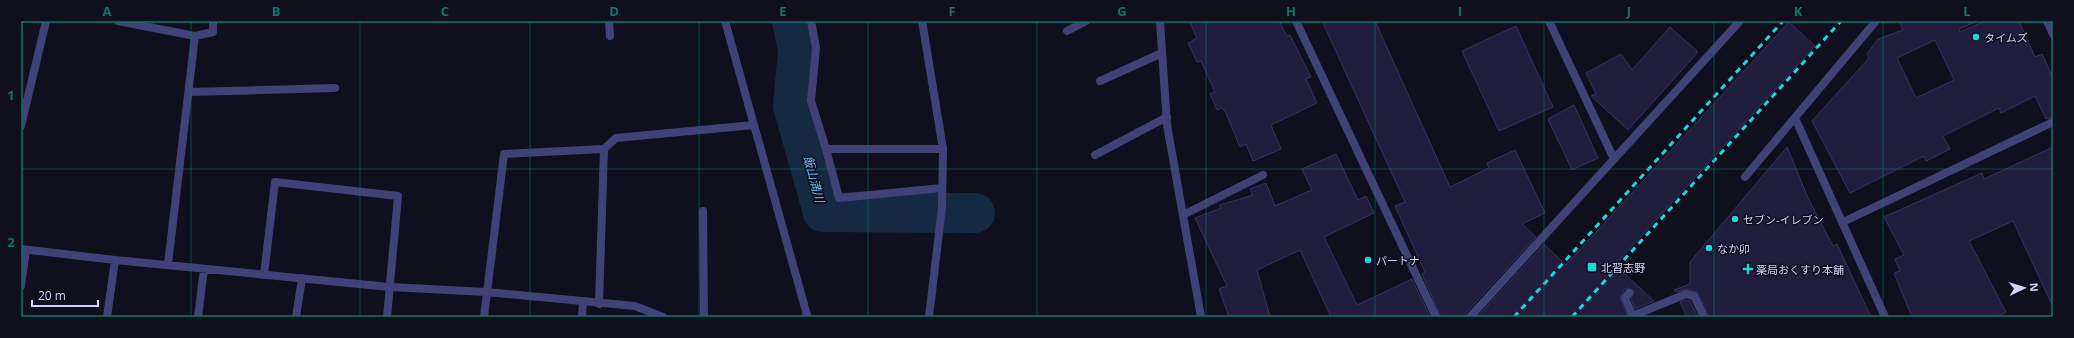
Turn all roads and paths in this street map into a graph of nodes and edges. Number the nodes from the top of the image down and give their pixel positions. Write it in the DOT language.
graph roads {
  1 [pos="46,21"];
  2 [pos="118,21"];
  3 [pos="213,21"];
  4 [pos="609,21"];
  5 [pos="725,21"];
  6 [pos="811,21"];
  7 [pos="922,21"];
  8 [pos="1086,21"];
  9 [pos="1160,21"];
  10 [pos="1296,21"];
  11 [pos="1549,21"];
  12 [pos="1740,21"];
  13 [pos="1876,21"];
  14 [pos="2047,21"];
  15 [pos="1067,31"];
  16 [pos="2053,34"];
  17 [pos="195,36"];
  18 [pos="610,36"];
  19 [pos="1162,53"];
  20 [pos="1100,81"];
  21 [pos="335,88"];
  22 [pos="189,92"];
  23 [pos="1167,117"];
  24 [pos="1795,118"];
  25 [pos="2053,122"];
  26 [pos="754,124"];
  27 [pos="21,126"];
  28 [pos="604,148"];
  29 [pos="826,149"];
  30 [pos="943,149"];
  31 [pos="1095,155"];
  32 [pos="1614,159"];
  33 [pos="1262,175"];
  34 [pos="1745,177"];
  35 [pos="942,188"];
  36 [pos="703,211"];
  37 [pos="1183,215"];
  38 [pos="1843,222"];
  39 [pos="23,249"];
  40 [pos="115,260"];
  41 [pos="168,264"];
  42 [pos="204,269"];
  43 [pos="264,275"];
  44 [pos="302,278"];
  45 [pos="21,286"];
  46 [pos="390,287"];
  47 [pos="486,292"];
  48 [pos="1629,293"];
  49 [pos="583,302"];
  50 [pos="599,304"];
  51 [pos="1631,316"];
  52 [pos="107,317"];
  53 [pos="198,317"];
  54 [pos="296,317"];
  55 [pos="387,317"];
  56 [pos="484,317"];
  57 [pos="582,317"];
  58 [pos="663,317"];
  59 [pos="704,317"];
  60 [pos="805,317"];
  61 [pos="929,317"];
  62 [pos="1200,317"];
  63 [pos="1436,317"];
  64 [pos="1470,317"];
  65 [pos="1704,317"];
  66 [pos="1885,317"];
  1 -- 27 [label="street"];
  2 -- 17 [label="street"];
  3 -- 17 [label="street"];
  4 -- 18 [label="street"];
  5 -- 26 [label="street"];
  6 -- 29 [label="street"];
  7 -- 30 [label="street"];
  8 -- 15 [label="street"];
  9 -- 19 [label="street"];
  10 -- 63 [label="street"];
  11 -- 32 [label="street"];
  12 -- 32 [label="street"];
  13 -- 24 [label="street"];
  14 -- 16 [label="street"];
  17 -- 22 [label="street"];
  19 -- 20 [label="street"];
  19 -- 23 [label="street"];
  21 -- 22 [label="street"];
  22 -- 41 [label="street"];
  23 -- 31 [label="street"];
  23 -- 37 [label="street"];
  24 -- 34 [label="street"];
  24 -- 38 [label="street"];
  25 -- 38 [label="street"];
  26 -- 28 [label="street"];
  26 -- 60 [label="street"];
  28 -- 47 [label="street"];
  28 -- 50 [label="street"];
  29 -- 30 [label="street"];
  29 -- 35 [label="street"];
  30 -- 35 [label="street"];
  32 -- 64 [label="street"];
  33 -- 37 [label="street"];
  35 -- 61 [label="street"];
  36 -- 59 [label="street"];
  37 -- 62 [label="street"];
  38 -- 66 [label="street"];
  39 -- 40 [label="street"];
  39 -- 45 [label="street"];
  40 -- 41 [label="street"];
  40 -- 52 [label="street"];
  41 -- 42 [label="street"];
  42 -- 43 [label="street"];
  42 -- 53 [label="street"];
  43 -- 44 [label="street"];
  43 -- 46 [label="street"];
  44 -- 46 [label="street"];
  44 -- 54 [label="street"];
  46 -- 47 [label="street"];
  46 -- 55 [label="street"];
  47 -- 49 [label="street"];
  47 -- 56 [label="street"];
  48 -- 51 [label="street"];
  49 -- 50 [label="street"];
  49 -- 57 [label="street"];
  50 -- 58 [label="street"];
  51 -- 65 [label="street, bridge"];
}
